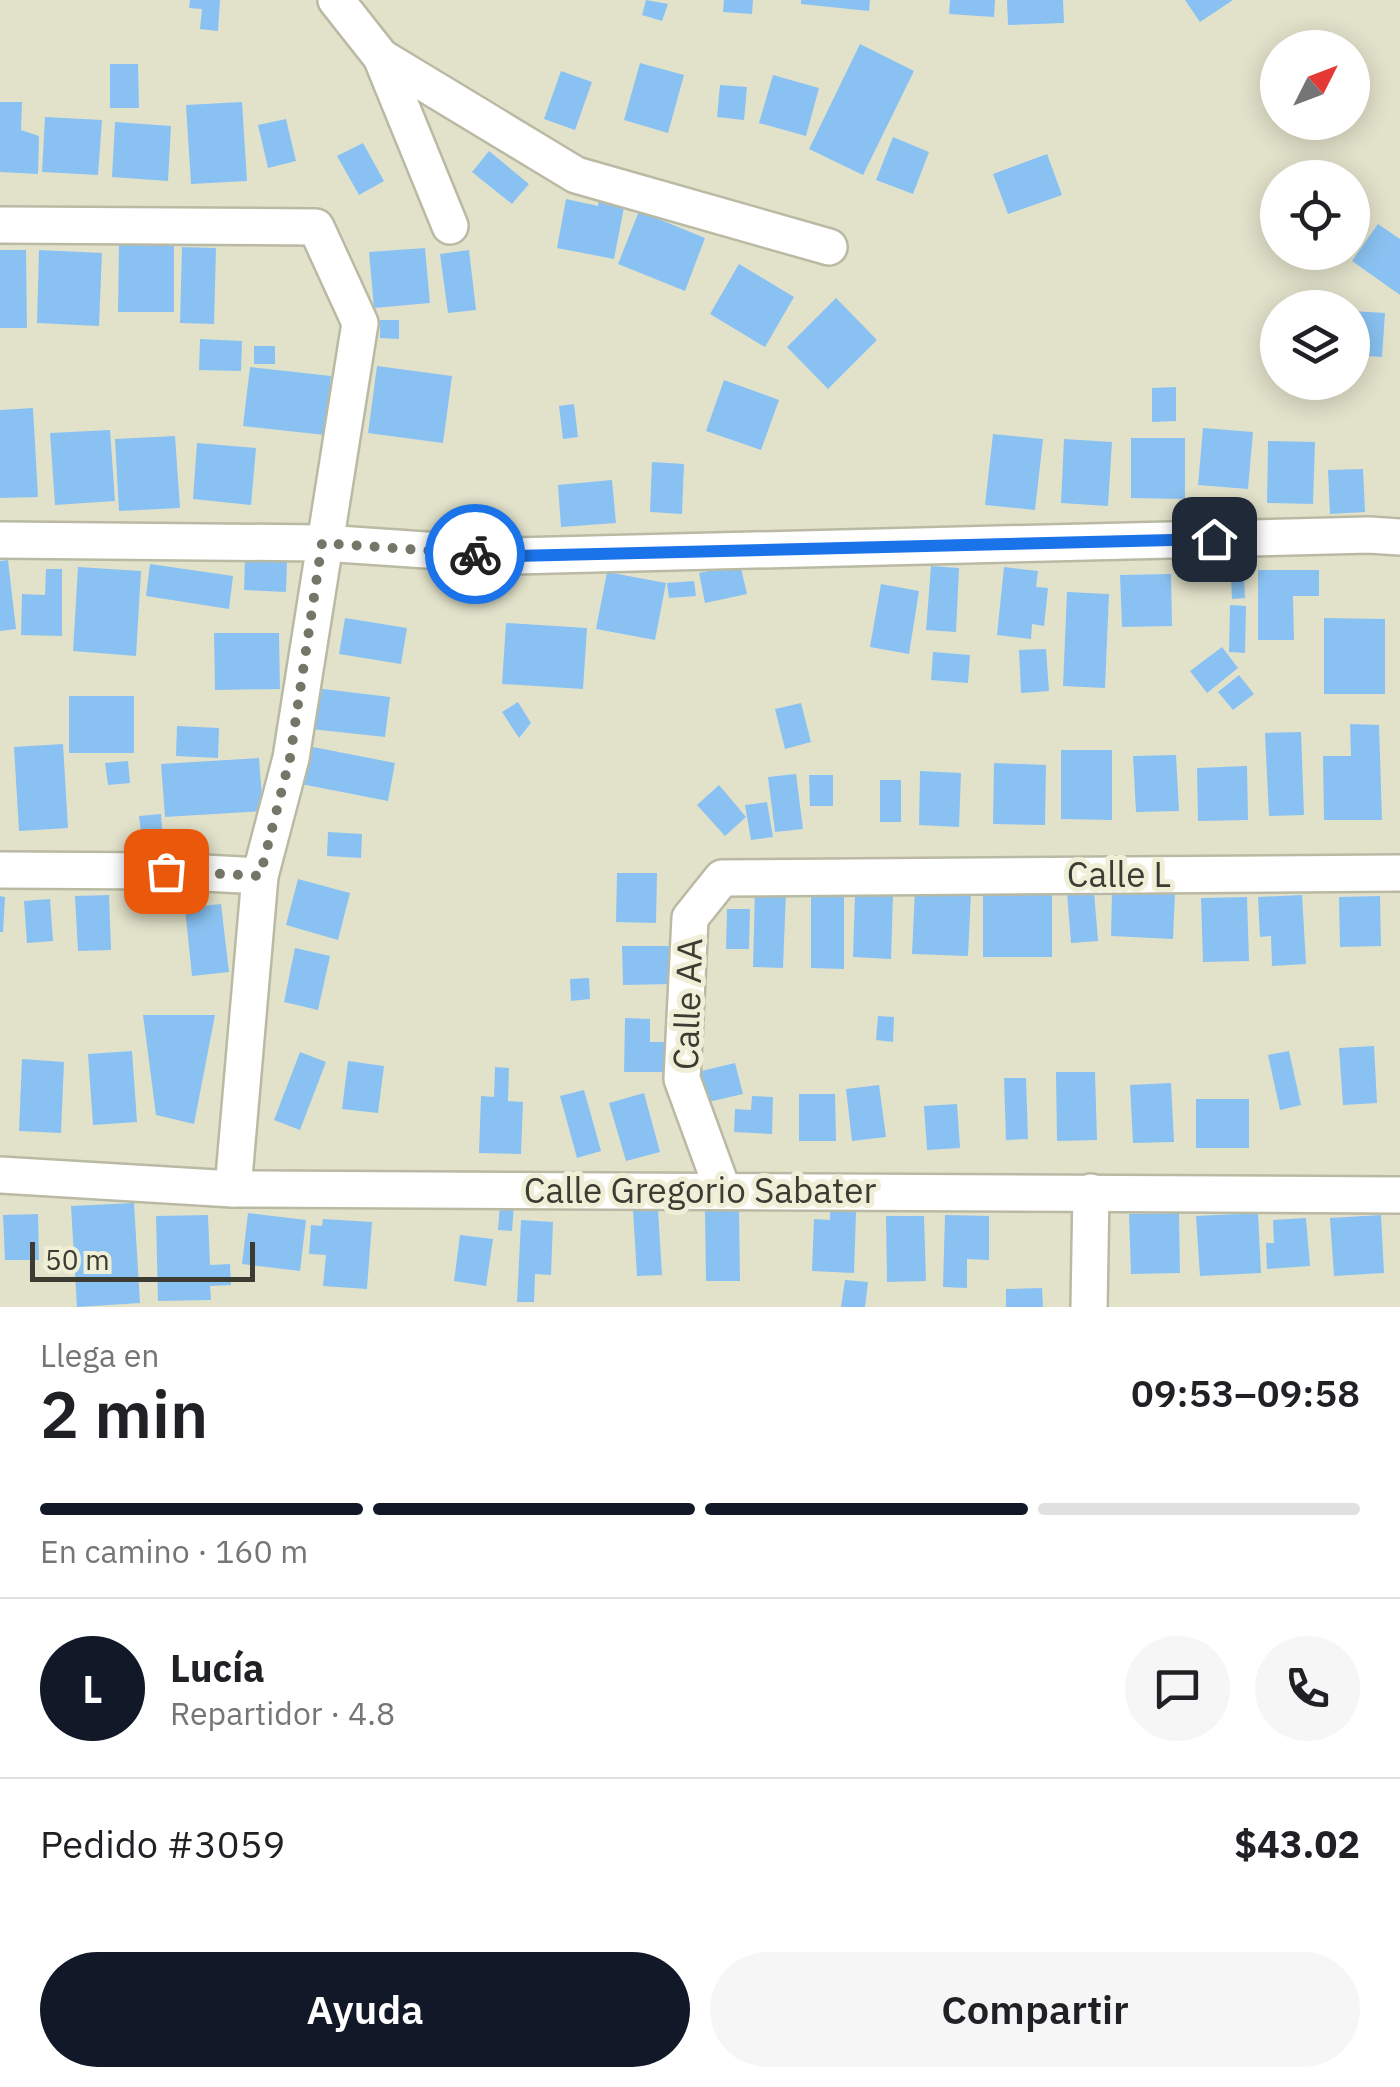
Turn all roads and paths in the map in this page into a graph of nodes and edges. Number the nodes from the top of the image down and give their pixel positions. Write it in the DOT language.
graph roads {
  1 [pos="336,0"];
  2 [pos="381,57"];
  3 [pos="0,226"];
  4 [pos="450,226"];
  5 [pos="830,247"];
  6 [pos="1400,537"];
  7 [pos="0,540"];
  8 [pos="322,543"];
  9 [pos="0,870"];
  10 [pos="1400,873"];
  11 [pos="260,876"];
  12 [pos="839,877"];
  13 [pos="1,1186"];
  14 [pos="232,1189"];
  15 [pos="723,1192"];
  16 [pos="1091,1192"];
  17 [pos="1400,1195"];
  18 [pos="1089,1307"];
  1 -- 2 [label="street"];
  2 -- 4 [label="street"];
  2 -- 5 [label="street"];
  3 -- 8 [label="street"];
  6 -- 8 [label="street"];
  7 -- 8 [label="street"];
  8 -- 11 [label="street"];
  9 -- 11 [label="street"];
  10 -- 12 [label="street, Calle L"];
  11 -- 14 [label="street"];
  12 -- 15 [label="street, Calle AA"];
  13 -- 14 [label="street, Calle Gregorio Sabater"];
  14 -- 15 [label="street, Calle Gregorio Sabater"];
  15 -- 16 [label="street, Calle Gregorio Sabater"];
  16 -- 17 [label="street, Calle Gregorio Sabater"];
  16 -- 18 [label="street"];
}
